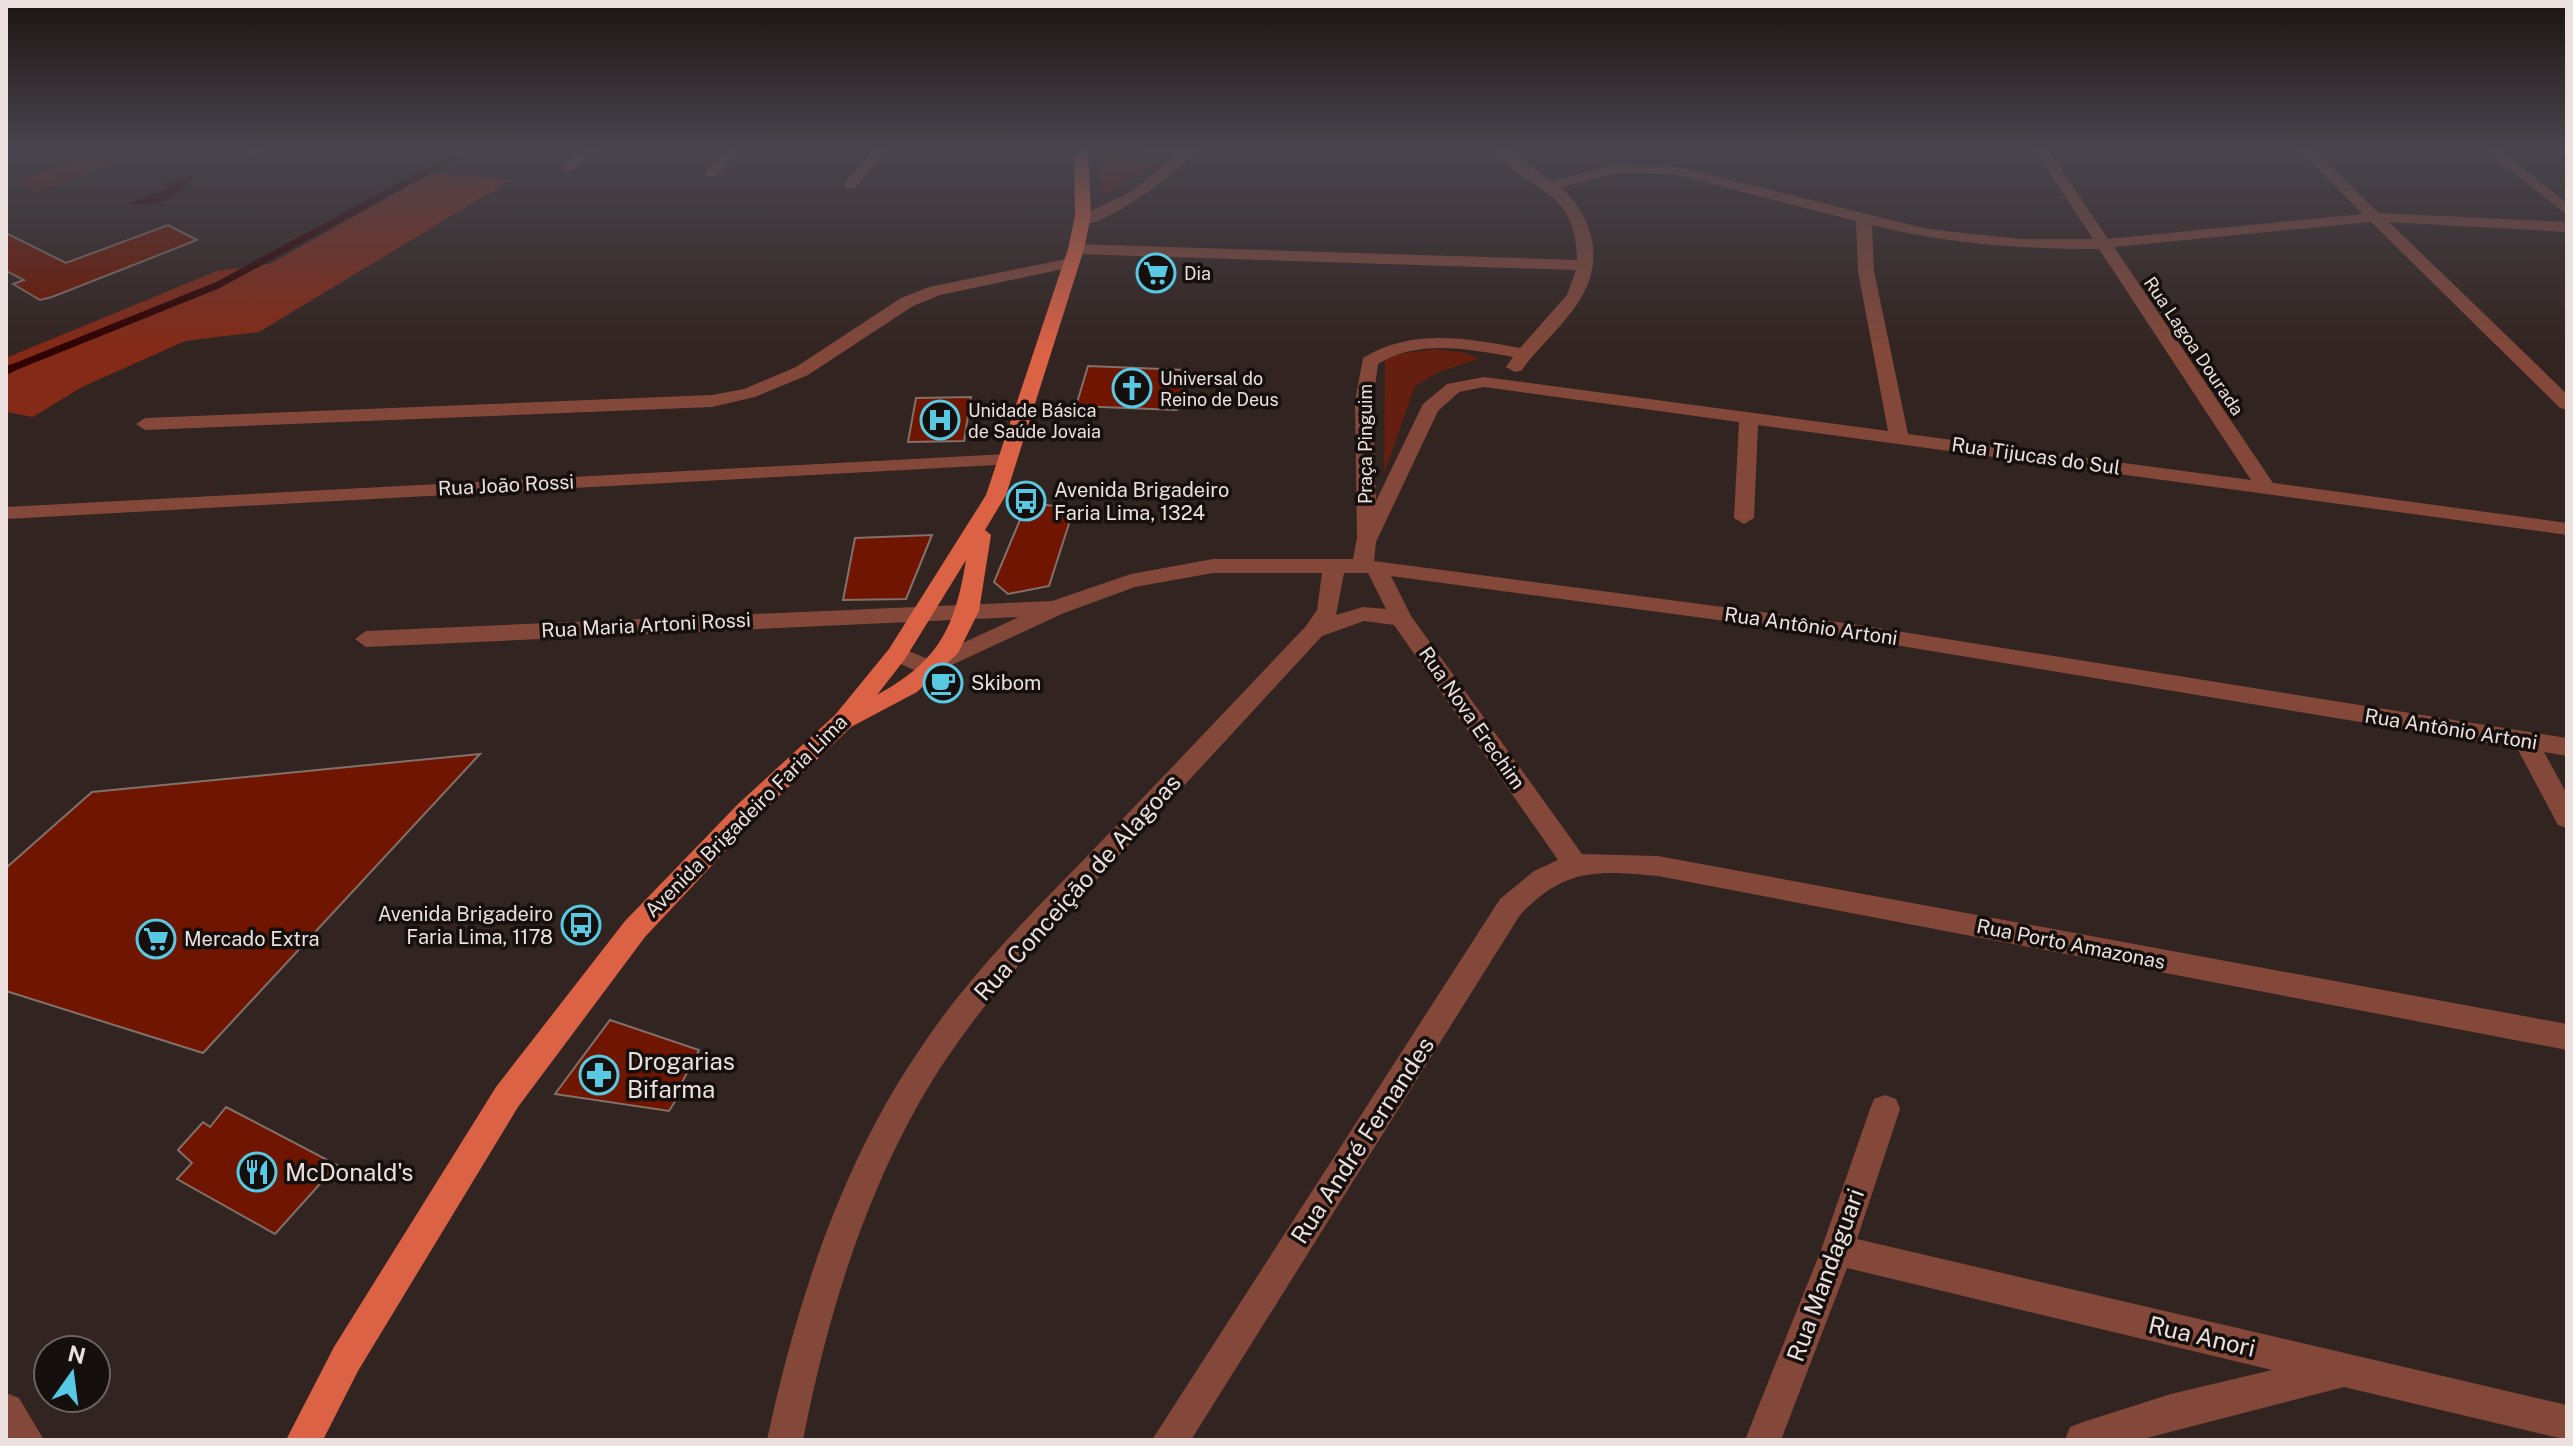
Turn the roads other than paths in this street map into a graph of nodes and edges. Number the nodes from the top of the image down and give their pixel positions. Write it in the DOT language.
graph roads {
  1 [pos="1082,216"];
  2 [pos="1091,216"];
  3 [pos="1576,216"];
  4 [pos="2083,216"];
  5 [pos="1864,217"];
  6 [pos="2375,217"];
  7 [pos="1082,221"];
  8 [pos="2567,227"];
  9 [pos="2101,244"];
  10 [pos="1074,256"];
  11 [pos="1584,265"];
  12 [pos="1524,354"];
  13 [pos="1505,383"];
  14 [pos="2567,404"];
  15 [pos="1749,416"];
  16 [pos="145,424"];
  17 [pos="1899,437"];
  18 [pos="1007,460"];
  19 [pos="2266,488"];
  20 [pos="6,513"];
  21 [pos="984,517"];
  22 [pos="1744,518"];
  23 [pos="2567,529"];
  24 [pos="1366,542"];
  25 [pos="1357,566"];
  26 [pos="1056,608"];
  27 [pos="965,611"];
  28 [pos="927,612"];
  29 [pos="1401,618"];
  30 [pos="1314,631"];
  31 [pos="366,639"];
  32 [pos="897,654"];
  33 [pos="928,668"];
  34 [pos="843,721"];
  35 [pos="2526,741"];
  36 [pos="2567,747"];
  37 [pos="2567,818"];
  38 [pos="1575,864"];
  39 [pos="2567,1037"];
  40 [pos="1885,1109"];
  41 [pos="1837,1250"];
  42 [pos="2347,1370"];
  43 [pos="6,1411"];
  44 [pos="2562,1425"];
  45 [pos="26,1440"];
  46 [pos="304,1440"];
  47 [pos="785,1440"];
  48 [pos="1170,1440"];
  49 [pos="1763,1440"];
  50 [pos="2083,1440"];
  1 -- 7 [label="main road, Avenida Brigadeiro Faria Lima"];
  2 -- 7 [label="street"];
  3 -- 11 [label="street"];
  4 -- 9 [label="street, Rua Lagoa Dourada"];
  5 -- 9 [label="street"];
  5 -- 17 [label="street"];
  6 -- 8 [label="street"];
  6 -- 9 [label="street"];
  6 -- 14 [label="street"];
  7 -- 10 [label="main road, Avenida Brigadeiro Faria Lima"];
  9 -- 19 [label="street, Rua Lagoa Dourada"];
  10 -- 11 [label="street"];
  10 -- 16 [label="street"];
  10 -- 18 [label="main road, Avenida Brigadeiro Faria Lima"];
  11 -- 12 [label="street"];
  12 -- 13 [label="street"];
  12 -- 24 [label="street, Praça Pinguim"];
  13 -- 15 [label="street, Rua Tijucas do Sul"];
  13 -- 24 [label="street"];
  15 -- 17 [label="street, Rua Tijucas do Sul"];
  15 -- 22 [label="street"];
  17 -- 19 [label="street, Rua Tijucas do Sul"];
  18 -- 20 [label="street, Rua João Rossi"];
  18 -- 21 [label="main road, Avenida Brigadeiro Faria Lima"];
  19 -- 23 [label="street, Rua Tijucas do Sul"];
  21 -- 27 [label="main road"];
  21 -- 28 [label="main road, Avenida Brigadeiro Faria Lima"];
  24 -- 25 [label="street"];
  25 -- 26 [label="street, Rua Antônio Artoni"];
  25 -- 29 [label="street, Rua Nova Erechim"];
  25 -- 30 [label="street, Rua Conceição de Alagoas"];
  25 -- 35 [label="street, Rua Antônio Artoni"];
  26 -- 27 [label="street, Rua Antônio Artoni"];
  26 -- 33 [label="street, Rua Antônio Artoni"];
  27 -- 28 [label="street, Rua Antônio Artoni"];
  27 -- 33 [label="main road"];
  28 -- 31 [label="street, Rua Maria Artoni Rossi"];
  28 -- 32 [label="main road, Avenida Brigadeiro Faria Lima"];
  29 -- 30 [label="street, Rua Conceição de Alagoas"];
  29 -- 38 [label="street, Rua Nova Erechim"];
  30 -- 47 [label="street, Rua Conceição de Alagoas"];
  32 -- 33 [label="street"];
  32 -- 34 [label="main road, Avenida Brigadeiro Faria Lima"];
  33 -- 34 [label="main road"];
  34 -- 46 [label="main road, Avenida Brigadeiro Faria Lima"];
  35 -- 36 [label="street, Rua Antônio Artoni"];
  35 -- 37 [label="street"];
  38 -- 39 [label="street, Rua Porto Amazonas"];
  38 -- 48 [label="street, Rua André Fernandes"];
  40 -- 41 [label="street, Rua Mandaguari"];
  41 -- 42 [label="street, Rua Anori"];
  41 -- 49 [label="street, Rua Mandaguari"];
  42 -- 44 [label="street, Rua Anori"];
  42 -- 50 [label="street"];
  43 -- 45 [label="street"];
}
